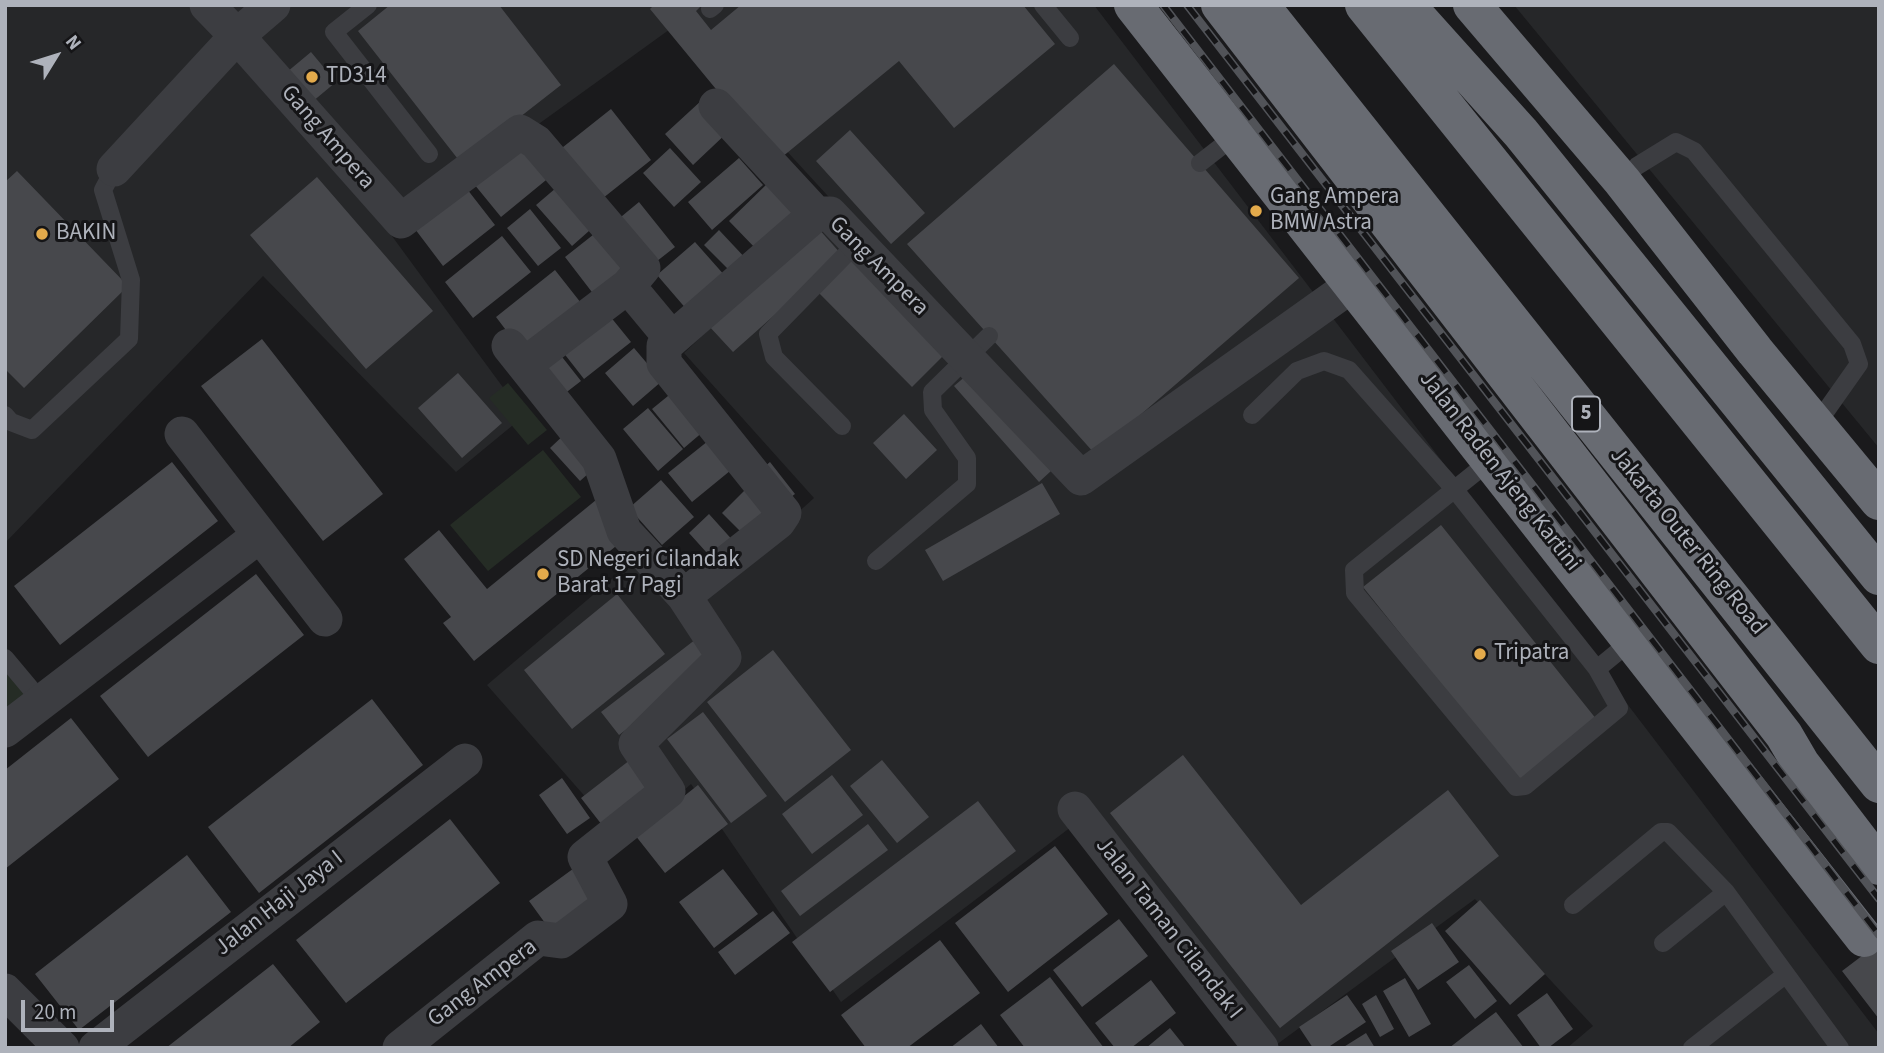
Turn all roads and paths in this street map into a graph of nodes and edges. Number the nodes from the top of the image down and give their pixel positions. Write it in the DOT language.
graph roads {
  1 [pos="207,5"];
  2 [pos="273,5"];
  3 [pos="368,5"];
  4 [pos="1043,5"];
  5 [pos="1133,5"];
  6 [pos="1220,5"];
  7 [pos="1260,5"];
  8 [pos="1364,5"];
  9 [pos="1406,5"];
  10 [pos="1485,11"];
  11 [pos="237,36"];
  12 [pos="1070,38"];
  13 [pos="716,106"];
  14 [pos="1236,135"];
  15 [pos="429,153"];
  16 [pos="1200,163"];
  17 [pos="114,169"];
  18 [pos="1622,181"];
  19 [pos="816,214"];
  20 [pos="857,243"];
  21 [pos="1352,285"];
  22 [pos="628,286"];
  23 [pos="672,339"];
  24 [pos="977,346"];
  25 [pos="5,415"];
  26 [pos="1252,415"];
  27 [pos="1816,425"];
  28 [pos="842,426"];
  29 [pos="182,435"];
  30 [pos="1491,460"];
  31 [pos="1455,490"];
  32 [pos="1879,501"];
  33 [pos="260,535"];
  34 [pos="876,561"];
  35 [pos="1879,576"];
  36 [pos="684,596"];
  37 [pos="325,619"];
  38 [pos="1631,641"];
  39 [pos="1879,645"];
  40 [pos="5,659"];
  41 [pos="1597,669"];
  42 [pos="41,702"];
  43 [pos="5,730"];
  44 [pos="1784,735"];
  45 [pos="465,761"];
  46 [pos="1879,784"];
  47 [pos="1075,809"];
  48 [pos="1879,849"];
  49 [pos="1879,866"];
  50 [pos="1726,892"];
  51 [pos="1573,905"];
  52 [pos="1864,938"];
  53 [pos="1663,943"];
  54 [pos="1785,975"];
  55 [pos="5,991"];
  56 [pos="62,1048"];
  57 [pos="96,1048"];
  58 [pos="400,1048"];
  59 [pos="1262,1048"];
  60 [pos="1692,1048"];
  61 [pos="1840,1048"];
  1 -- 11 [label="street"];
  2 -- 11 [label="street"];
  3 -- 15 [label="lane"];
  4 -- 12 [label="lane"];
  5 -- 14 [label="highway, Jalan Raden Ajeng Kartini"];
  6 -- 44 [label="highway"];
  7 -- 46 [label="highway, Jakarta Outer Ring Road / 5"];
  8 -- 39 [label="highway"];
  9 -- 35 [label="highway"];
  10 -- 18 [label="highway"];
  11 -- 17 [label="street"];
  11 -- 22 [label="street, Gang Ampera"];
  13 -- 19 [label="street"];
  14 -- 16 [label="lane"];
  14 -- 21 [label="highway, Jalan Raden Ajeng Kartini"];
  17 -- 25 [label="lane"];
  18 -- 27 [label="highway"];
  18 -- 27 [label="lane"];
  19 -- 20 [label="street, Gang Ampera"];
  19 -- 23 [label="street, Gang Ampera"];
  20 -- 24 [label="street, Gang Ampera"];
  20 -- 28 [label="lane"];
  21 -- 24 [label="street, Gang Ampera"];
  21 -- 30 [label="highway, Jalan Raden Ajeng Kartini"];
  22 -- 23 [label="street"];
  22 -- 36 [label="street, Gang Ampera"];
  23 -- 36 [label="street"];
  24 -- 34 [label="lane"];
  26 -- 31 [label="lane"];
  27 -- 32 [label="highway"];
  29 -- 33 [label="street"];
  30 -- 31 [label="lane"];
  30 -- 38 [label="highway, Jalan Raden Ajeng Kartini"];
  31 -- 41 [label="lane"];
  31 -- 41 [label="lane"];
  33 -- 37 [label="street"];
  33 -- 42 [label="street"];
  36 -- 58 [label="street, Gang Ampera"];
  38 -- 41 [label="lane"];
  38 -- 52 [label="highway, Jalan Raden Ajeng Kartini"];
  40 -- 42 [label="lane"];
  42 -- 43 [label="street"];
  44 -- 48 [label="highway"];
  44 -- 49 [label="highway"];
  45 -- 57 [label="street, Jalan Haji Jaya I"];
  47 -- 59 [label="street, Jalan Taman Cilandak I"];
  50 -- 51 [label="lane"];
  50 -- 53 [label="lane"];
  50 -- 54 [label="lane"];
  54 -- 60 [label="lane"];
  54 -- 61 [label="lane"];
  55 -- 56 [label="street"];
}
